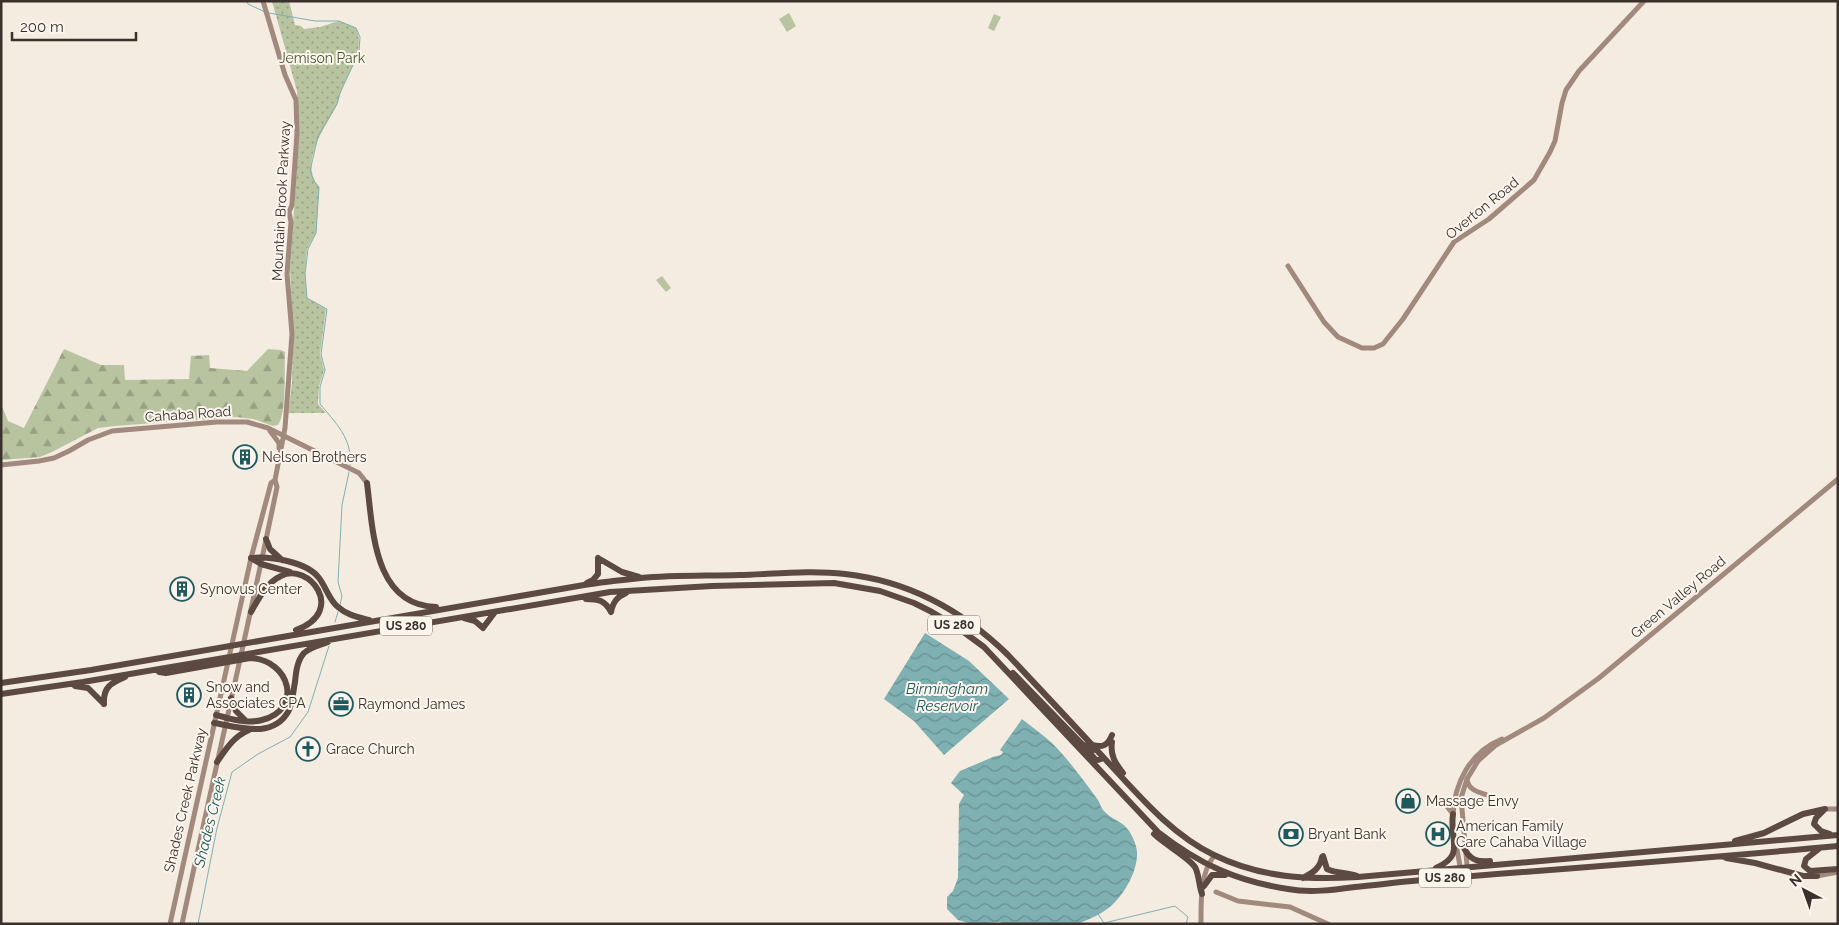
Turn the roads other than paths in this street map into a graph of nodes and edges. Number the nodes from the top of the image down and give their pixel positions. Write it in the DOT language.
graph roads {
  1 [pos="263,1"];
  2 [pos="1644,1"];
  3 [pos="1288,266"];
  4 [pos="268,428"];
  5 [pos="284,436"];
  6 [pos="280,453"];
  7 [pos="1,465"];
  8 [pos="1838,479"];
  9 [pos="275,480"];
  10 [pos="367,483"];
  11 [pos="266,538"];
  12 [pos="262,557"];
  13 [pos="251,558"];
  14 [pos="283,561"];
  15 [pos="261,564"];
  16 [pos="292,573"];
  17 [pos="642,578"];
  18 [pos="608,582"];
  19 [pos="584,584"];
  20 [pos="631,591"];
  21 [pos="567,599"];
  22 [pos="450,608"];
  23 [pos="513,609"];
  24 [pos="251,612"];
  25 [pos="495,612"];
  26 [pos="460,617"];
  27 [pos="373,621"];
  28 [pos="280,636"];
  29 [pos="343,636"];
  30 [pos="984,647"];
  31 [pos="210,662"];
  32 [pos="136,673"];
  33 [pos="1,684"];
  34 [pos="66,685"];
  35 [pos="1,694"];
  36 [pos="289,696"];
  37 [pos="231,698"];
  38 [pos="215,719"];
  39 [pos="226,721"];
  40 [pos="246,721"];
  41 [pos="1530,728"];
  42 [pos="250,730"];
  43 [pos="1082,744"];
  44 [pos="1092,745"];
  45 [pos="1104,758"];
  46 [pos="217,762"];
  47 [pos="1467,779"];
  48 [pos="1486,794"];
  49 [pos="1440,801"];
  50 [pos="1132,806"];
  51 [pos="1825,809"];
  52 [pos="1838,809"];
  53 [pos="1154,810"];
  54 [pos="1453,814"];
  55 [pos="1836,835"];
  56 [pos="1718,846"];
  57 [pos="1838,846"];
  58 [pos="1823,847"];
  59 [pos="1464,848"];
  60 [pos="1214,856"];
  61 [pos="1718,857"];
  62 [pos="1508,864"];
  63 [pos="1208,866"];
  64 [pos="1463,867"];
  65 [pos="1838,870"];
  66 [pos="1429,871"];
  67 [pos="1233,876"];
  68 [pos="1817,876"];
  69 [pos="1358,877"];
  70 [pos="1465,877"];
  71 [pos="1303,878"];
  72 [pos="1204,886"];
  73 [pos="1216,892"];
  74 [pos="1202,894"];
  75 [pos="170,924"];
  76 [pos="182,924"];
  77 [pos="1201,924"];
  78 [pos="1328,924"];
  1 -- 5 [label="street, Mountain Brook Parkway"];
  2 -- 3 [label="street, Overton Road"];
  4 -- 5 [label="street, Cahaba Road"];
  4 -- 6 [label="street"];
  4 -- 7 [label="street, Cahaba Road"];
  5 -- 6 [label="street, Shades Creek Parkway"];
  5 -- 10 [label="street, Cahaba Road"];
  6 -- 9 [label="street, Shades Creek Parkway"];
  8 -- 41 [label="street, Green Valley Road"];
  9 -- 11 [label="street, Shades Creek Parkway"];
  9 -- 13 [label="street, Shades Creek Parkway"];
  10 -- 22 [label="highway"];
  11 -- 12 [label="street, Shades Creek Parkway"];
  11 -- 14 [label="highway"];
  12 -- 13 [label="highway"];
  12 -- 14 [label="highway"];
  12 -- 15 [label="street, Shades Creek Parkway"];
  13 -- 15 [label="highway"];
  13 -- 38 [label="street, Shades Creek Parkway"];
  14 -- 27 [label="highway"];
  15 -- 16 [label="highway"];
  15 -- 24 [label="street, Shades Creek Parkway"];
  16 -- 24 [label="highway"];
  16 -- 28 [label="highway"];
  17 -- 18 [label="highway, US 280"];
  17 -- 19 [label="highway"];
  17 -- 44 [label="highway, US 280"];
  18 -- 19 [label="highway, US 280"];
  18 -- 23 [label="highway"];
  19 -- 22 [label="highway, US 280"];
  20 -- 21 [label="highway, US 280"];
  20 -- 21 [label="highway"];
  20 -- 30 [label="highway, US 280"];
  21 -- 23 [label="highway, US 280"];
  22 -- 27 [label="highway, US 280"];
  23 -- 25 [label="highway, US 280"];
  24 -- 37 [label="street, Shades Creek Parkway"];
  25 -- 26 [label="highway, US 280"];
  25 -- 26 [label="highway"];
  26 -- 29 [label="highway, US 280"];
  27 -- 28 [label="highway, US 280"];
  28 -- 33 [label="highway, US 280"];
  29 -- 31 [label="highway, US 280"];
  29 -- 36 [label="highway"];
  30 -- 43 [label="highway"];
  30 -- 50 [label="highway, US 280"];
  31 -- 32 [label="highway"];
  31 -- 36 [label="highway"];
  32 -- 34 [label="highway"];
  32 -- 34 [label="highway"];
  34 -- 35 [label="highway"];
  36 -- 40 [label="highway"];
  36 -- 42 [label="highway"];
  37 -- 39 [label="street, Shades Creek Parkway"];
  37 -- 40 [label="highway"];
  38 -- 39 [label="highway"];
  38 -- 75 [label="street, Shades Creek Parkway"];
  39 -- 40 [label="highway"];
  39 -- 42 [label="highway"];
  39 -- 46 [label="street, Shades Creek Parkway"];
  41 -- 47 [label="street, Green Valley Road"];
  41 -- 54 [label="street, Green Valley Road"];
  42 -- 46 [label="highway"];
  43 -- 44 [label="highway"];
  43 -- 45 [label="highway"];
  44 -- 45 [label="highway, US 280"];
  44 -- 53 [label="highway"];
  45 -- 53 [label="highway, US 280"];
  46 -- 76 [label="street, Shades Creek Parkway"];
  47 -- 48 [label="street"];
  47 -- 59 [label="street, Green Valley Road"];
  49 -- 54 [label="street"];
  50 -- 63 [label="highway, US 280"];
  50 -- 74 [label="highway"];
  51 -- 52 [label="street"];
  51 -- 55 [label="highway"];
  51 -- 56 [label="highway"];
  53 -- 60 [label="highway, US 280"];
  54 -- 64 [label="street, Green Valley Road"];
  54 -- 66 [label="highway"];
  55 -- 56 [label="highway, US 280"];
  56 -- 62 [label="highway, US 280"];
  57 -- 58 [label="highway, US 280"];
  58 -- 61 [label="highway, US 280"];
  58 -- 65 [label="highway"];
  59 -- 62 [label="highway"];
  59 -- 64 [label="street, Green Valley Road"];
  60 -- 63 [label="street"];
  60 -- 71 [label="highway, US 280"];
  61 -- 68 [label="highway"];
  61 -- 70 [label="highway, US 280"];
  62 -- 64 [label="highway, US 280"];
  63 -- 67 [label="highway, US 280"];
  63 -- 72 [label="street"];
  64 -- 66 [label="highway, US 280"];
  64 -- 70 [label="street, Green Valley Road"];
  65 -- 68 [label="street"];
  66 -- 69 [label="highway, US 280"];
  67 -- 70 [label="highway, US 280"];
  67 -- 72 [label="highway"];
  69 -- 71 [label="highway, US 280"];
  69 -- 71 [label="highway"];
  72 -- 74 [label="street"];
  73 -- 78 [label="street"];
  74 -- 77 [label="street"];
}
